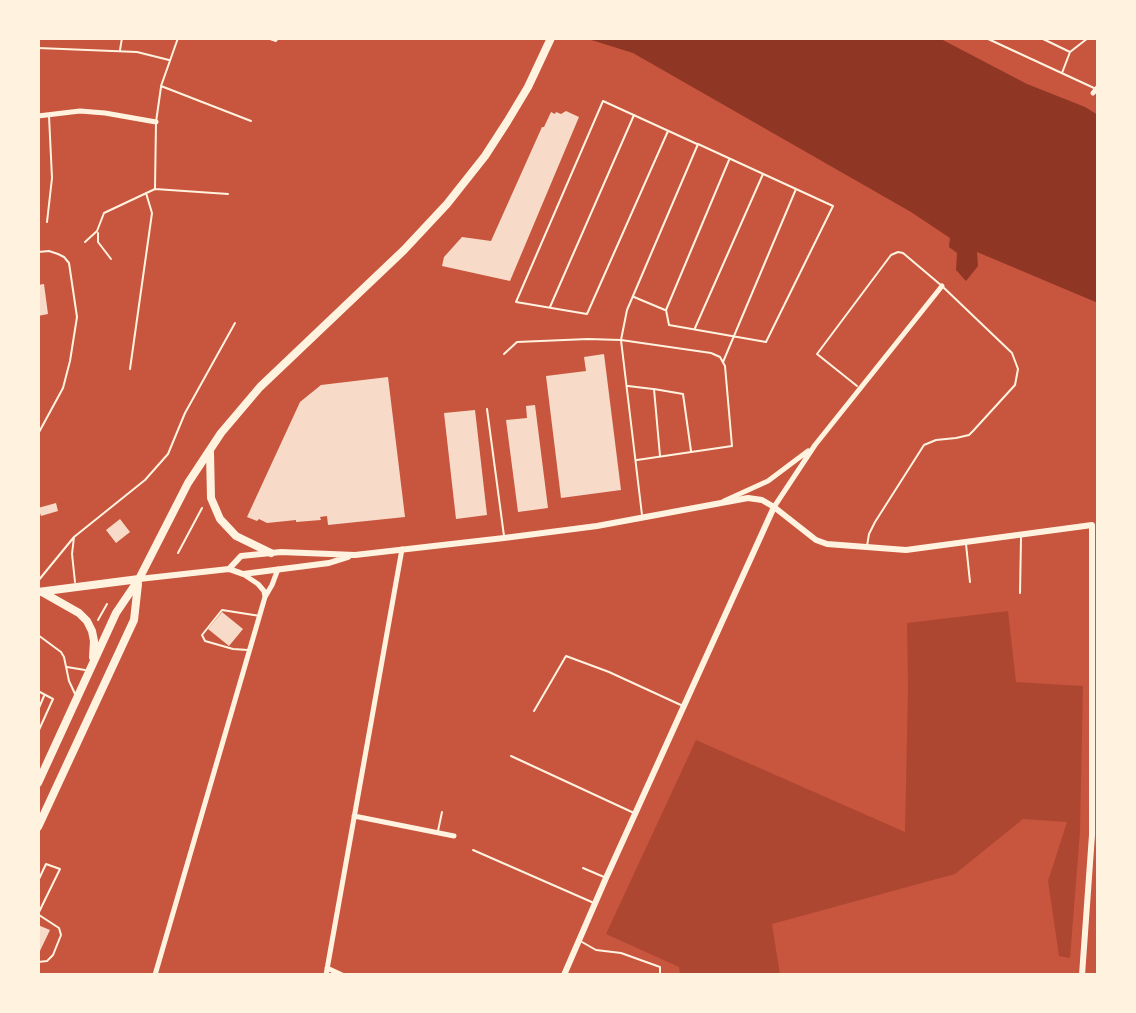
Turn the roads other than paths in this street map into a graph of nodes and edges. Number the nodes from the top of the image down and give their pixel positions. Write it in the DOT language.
graph roads {
  1 [pos="122,38"];
  2 [pos="178,38"];
  3 [pos="267,38"];
  4 [pos="278,38"];
  5 [pos="551,38"];
  6 [pos="986,38"];
  7 [pos="1041,38"];
  8 [pos="1088,38"];
  9 [pos="38,48"];
  10 [pos="120,51"];
  11 [pos="1070,52"];
  12 [pos="170,60"];
  13 [pos="1062,74"];
  14 [pos="161,86"];
  15 [pos="1096,90"];
  16 [pos="49,115"];
  17 [pos="634,115"];
  18 [pos="38,116"];
  19 [pos="251,121"];
  20 [pos="156,122"];
  21 [pos="668,131"];
  22 [pos="698,144"];
  23 [pos="730,159"];
  24 [pos="763,174"];
  25 [pos="155,189"];
  26 [pos="796,189"];
  27 [pos="146,193"];
  28 [pos="228,194"];
  29 [pos="47,222"];
  30 [pos="97,231"];
  31 [pos="85,242"];
  32 [pos="38,252"];
  33 [pos="111,259"];
  34 [pos="942,286"];
  35 [pos="633,296"];
  36 [pos="550,308"];
  37 [pos="666,310"];
  38 [pos="235,323"];
  39 [pos="694,329"];
  40 [pos="734,336"];
  41 [pos="621,340"];
  42 [pos="504,354"];
  43 [pos="723,362"];
  44 [pos="130,369"];
  45 [pos="626,385"];
  46 [pos="654,389"];
  47 [pos="860,389"];
  48 [pos="487,409"];
  49 [pos="38,434"];
  50 [pos="815,445"];
  51 [pos="210,450"];
  52 [pos="691,452"];
  53 [pos="661,457"];
  54 [pos="636,460"];
  55 [pos="723,501"];
  56 [pos="774,507"];
  57 [pos="643,517"];
  58 [pos="1095,525"];
  59 [pos="1021,535"];
  60 [pos="74,537"];
  61 [pos="504,538"];
  62 [pos="966,543"];
  63 [pos="867,547"];
  64 [pos="402,549"];
  65 [pos="271,553"];
  66 [pos="355,555"];
  67 [pos="229,569"];
  68 [pos="278,569"];
  69 [pos="243,574"];
  70 [pos="139,579"];
  71 [pos="38,581"];
  72 [pos="970,582"];
  73 [pos="76,587"];
  74 [pos="40,592"];
  75 [pos="1020,593"];
  76 [pos="265,597"];
  77 [pos="261,616"];
  78 [pos="38,635"];
  79 [pos="251,650"];
  80 [pos="66,667"];
  81 [pos="89,671"];
  82 [pos="38,691"];
  83 [pos="45,695"];
  84 [pos="77,698"];
  85 [pos="684,706"];
  86 [pos="38,710"];
  87 [pos="534,711"];
  88 [pos="1096,721"];
  89 [pos="38,732"];
  90 [pos="511,756"];
  91 [pos="38,783"];
  92 [pos="442,812"];
  93 [pos="635,814"];
  94 [pos="354,816"];
  95 [pos="38,827"];
  96 [pos="438,832"];
  97 [pos="454,836"];
  98 [pos="1095,836"];
  99 [pos="473,850"];
  100 [pos="583,868"];
  101 [pos="606,878"];
  102 [pos="38,881"];
  103 [pos="595,904"];
  104 [pos="38,914"];
  105 [pos="579,941"];
  106 [pos="38,962"];
  107 [pos="327,972"];
  108 [pos="155,975"];
  109 [pos="342,975"];
  110 [pos="564,975"];
  111 [pos="660,975"];
  112 [pos="1082,975"];
  1 -- 10 [label="lane"];
  2 -- 12 [label="lane"];
  3 -- 4 [label="lane"];
  5 -- 51 [label="main road"];
  6 -- 13 [label="lane"];
  7 -- 11 [label="lane"];
  8 -- 11 [label="lane"];
  9 -- 10 [label="lane"];
  10 -- 12 [label="lane"];
  11 -- 13 [label="lane"];
  12 -- 14 [label="lane"];
  13 -- 15 [label="lane"];
  14 -- 19 [label="lane"];
  14 -- 20 [label="lane"];
  16 -- 18 [label="street"];
  16 -- 20 [label="street"];
  16 -- 29 [label="lane"];
  17 -- 21 [label="lane"];
  17 -- 36 [label="lane"];
  17 -- 36 [label="lane"];
  20 -- 25 [label="lane"];
  21 -- 22 [label="lane"];
  21 -- 36 [label="lane"];
  22 -- 23 [label="lane"];
  22 -- 35 [label="lane"];
  23 -- 24 [label="lane"];
  23 -- 37 [label="lane"];
  24 -- 26 [label="lane"];
  24 -- 39 [label="lane"];
  25 -- 27 [label="lane"];
  25 -- 28 [label="lane"];
  26 -- 40 [label="lane"];
  26 -- 40 [label="lane"];
  27 -- 30 [label="lane"];
  27 -- 44 [label="lane"];
  30 -- 31 [label="lane"];
  30 -- 33 [label="lane"];
  32 -- 49 [label="lane"];
  34 -- 47 [label="street"];
  34 -- 47 [label="lane"];
  34 -- 63 [label="lane"];
  35 -- 37 [label="lane"];
  35 -- 41 [label="lane"];
  37 -- 39 [label="lane"];
  38 -- 60 [label="lane"];
  39 -- 40 [label="lane"];
  40 -- 43 [label="lane"];
  41 -- 42 [label="lane"];
  41 -- 43 [label="lane"];
  41 -- 45 [label="lane"];
  43 -- 52 [label="lane"];
  45 -- 46 [label="lane"];
  45 -- 54 [label="lane"];
  46 -- 52 [label="lane"];
  46 -- 53 [label="lane"];
  47 -- 50 [label="street"];
  48 -- 61 [label="lane"];
  50 -- 55 [label="street"];
  50 -- 56 [label="street"];
  51 -- 65 [label="main road"];
  51 -- 70 [label="main road"];
  52 -- 53 [label="lane"];
  53 -- 54 [label="lane"];
  54 -- 57 [label="lane"];
  55 -- 56 [label="street"];
  55 -- 57 [label="street"];
  56 -- 63 [label="street"];
  56 -- 85 [label="street"];
  57 -- 61 [label="street"];
  58 -- 59 [label="street"];
  58 -- 88 [label="street"];
  59 -- 62 [label="street"];
  59 -- 75 [label="lane"];
  60 -- 71 [label="lane"];
  60 -- 73 [label="lane"];
  61 -- 64 [label="street"];
  62 -- 63 [label="street"];
  62 -- 72 [label="lane"];
  64 -- 66 [label="street"];
  64 -- 94 [label="street"];
  65 -- 66 [label="street"];
  65 -- 67 [label="street"];
  66 -- 68 [label="street"];
  67 -- 69 [label="street"];
  67 -- 70 [label="street"];
  68 -- 69 [label="street"];
  68 -- 76 [label="street"];
  69 -- 76 [label="street"];
  70 -- 73 [label="main road"];
  70 -- 81 [label="main road"];
  70 -- 95 [label="main road"];
  73 -- 74 [label="main road"];
  74 -- 81 [label="main road"];
  76 -- 77 [label="street"];
  77 -- 79 [label="street"];
  77 -- 79 [label="lane"];
  78 -- 80 [label="lane"];
  79 -- 108 [label="street"];
  80 -- 81 [label="lane"];
  80 -- 84 [label="lane"];
  81 -- 84 [label="main road"];
  82 -- 83 [label="lane"];
  83 -- 86 [label="lane"];
  83 -- 89 [label="lane"];
  84 -- 91 [label="main road"];
  85 -- 87 [label="lane"];
  85 -- 93 [label="street"];
  88 -- 98 [label="street"];
  90 -- 93 [label="lane"];
  92 -- 96 [label="lane"];
  93 -- 101 [label="street"];
  94 -- 96 [label="street"];
  94 -- 107 [label="street"];
  96 -- 97 [label="street"];
  98 -- 112 [label="street"];
  99 -- 103 [label="lane"];
  100 -- 101 [label="lane"];
  101 -- 103 [label="street"];
  102 -- 104 [label="lane"];
  103 -- 105 [label="street"];
  104 -- 106 [label="lane"];
  105 -- 110 [label="street"];
  105 -- 111 [label="lane"];
  107 -- 109 [label="street"];
}
